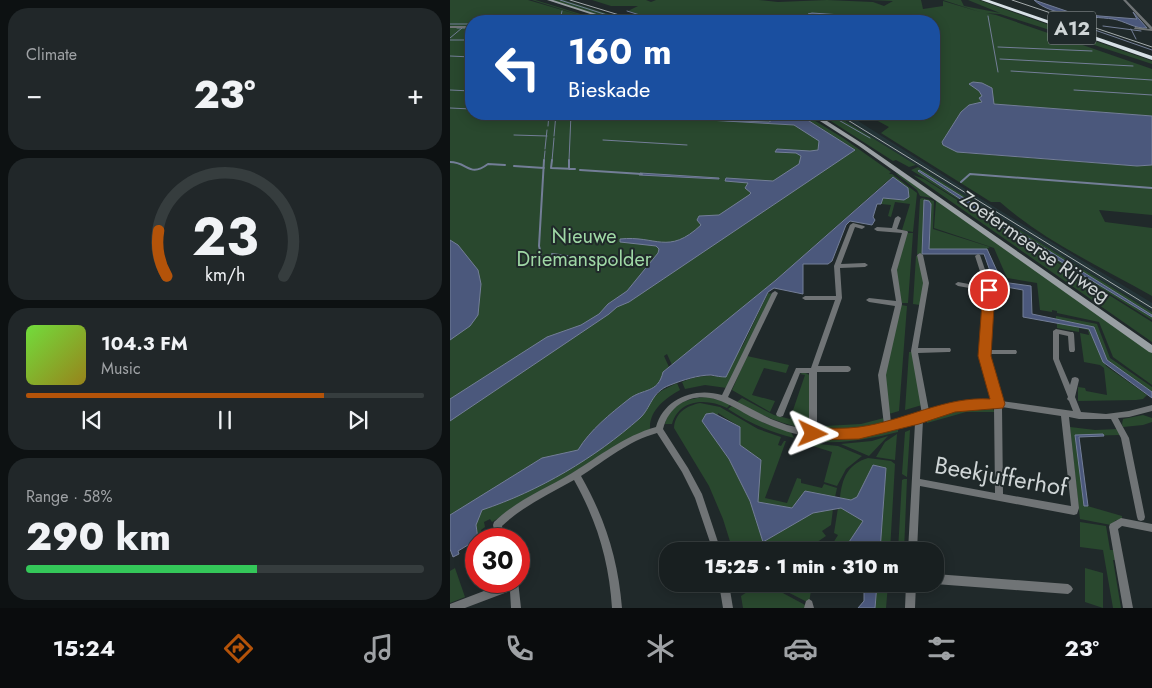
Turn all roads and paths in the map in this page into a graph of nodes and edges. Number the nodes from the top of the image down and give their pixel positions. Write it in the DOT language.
graph roads {
  1 [pos="543,0"];
  2 [pos="548,0"];
  3 [pos="984,0"];
  4 [pos="993,0"];
  5 [pos="1124,0"];
  6 [pos="596,15"];
  7 [pos="596,15"];
  8 [pos="450,27"];
  9 [pos="465,27"];
  10 [pos="1135,28"];
  11 [pos="1152,30"];
  12 [pos="1152,56"];
  13 [pos="821,120"];
  14 [pos="827,120"];
  15 [pos="900,170"];
  16 [pos="898,218"];
  17 [pos="862,227"];
  18 [pos="877,229"];
  19 [pos="894,230"];
  20 [pos="920,255"];
  21 [pos="978,256"];
  22 [pos="865,265"];
  23 [pos="837,266"];
  24 [pos="958,284"];
  25 [pos="989,290"];
  26 [pos="775,294"];
  27 [pos="805,298"];
  28 [pos="838,298"];
  29 [pos="869,300"];
  30 [pos="899,304"];
  31 [pos="1152,344"];
  32 [pos="914,350"];
  33 [pos="948,350"];
  34 [pos="1072,350"];
  35 [pos="1152,350"];
  36 [pos="985,352"];
  37 [pos="1014,352"];
  38 [pos="848,369"];
  39 [pos="813,371"];
  40 [pos="1076,380"];
  41 [pos="724,398"];
  42 [pos="1071,398"];
  43 [pos="998,404"];
  44 [pos="1150,411"];
  45 [pos="780,414"];
  46 [pos="1065,415"];
  47 [pos="922,416"];
  48 [pos="1080,416"];
  49 [pos="1113,416"];
  50 [pos="888,426"];
  51 [pos="659,429"];
  52 [pos="813,434"];
  53 [pos="576,475"];
  54 [pos="915,482"];
  55 [pos="999,497"];
  56 [pos="1141,517"];
  57 [pos="497,528"];
  58 [pos="1152,528"];
  59 [pos="714,542"];
  60 [pos="912,542"];
  61 [pos="944,580"];
  62 [pos="1068,589"];
  63 [pos="725,592"];
  64 [pos="911,592"];
  65 [pos="489,593"];
  66 [pos="515,593"];
  67 [pos="452,608"];
  68 [pos="516,608"];
  69 [pos="617,608"];
  70 [pos="728,608"];
  71 [pos="910,608"];
  72 [pos="1128,608"];
  1 -- 6 [label="main road"];
  2 -- 7 [label="main road"];
  3 -- 12 [label="highway, A12"];
  4 -- 12 [label="highway, A12"];
  5 -- 11 [label="street"];
  8 -- 9 [label="street"];
  10 -- 11 [label="street"];
  13 -- 15 [label="main road"];
  14 -- 15 [label="main road"];
  15 -- 31 [label="main road, Zoetermeerse Rijweg"];
  15 -- 35 [label="main road, Zoetermeerse Rijweg"];
  16 -- 19 [label="street"];
  17 -- 23 [label="street"];
  18 -- 19 [label="street"];
  19 -- 30 [label="street"];
  20 -- 32 [label="street"];
  21 -- 25 [label="street"];
  22 -- 23 [label="street"];
  23 -- 28 [label="street"];
  24 -- 25 [label="street"];
  25 -- 36 [label="street"];
  26 -- 41 [label="street"];
  27 -- 28 [label="street"];
  28 -- 39 [label="street"];
  29 -- 30 [label="street"];
  30 -- 50 [label="street"];
  32 -- 33 [label="street"];
  32 -- 47 [label="street"];
  34 -- 42 [label="street"];
  36 -- 37 [label="street"];
  36 -- 43 [label="street"];
  38 -- 39 [label="street"];
  39 -- 45 [label="street"];
  39 -- 52 [label="street"];
  40 -- 42 [label="street"];
  41 -- 51 [label="street"];
  41 -- 52 [label="street"];
  42 -- 48 [label="street"];
  43 -- 46 [label="street"];
  43 -- 47 [label="street"];
  43 -- 55 [label="street"];
  44 -- 49 [label="street"];
  46 -- 48 [label="street"];
  46 -- 55 [label="street, Beekjufferhof"];
  47 -- 50 [label="street"];
  47 -- 54 [label="street"];
  48 -- 49 [label="street"];
  49 -- 56 [label="street"];
  50 -- 52 [label="street"];
  51 -- 53 [label="street"];
  51 -- 59 [label="street"];
  53 -- 57 [label="street"];
  53 -- 69 [label="street"];
  54 -- 55 [label="street, Beekjufferhof"];
  54 -- 60 [label="street"];
  58 -- 72 [label="street"];
  61 -- 62 [label="street"];
  63 -- 70 [label="street"];
  64 -- 71 [label="street"];
  65 -- 67 [label="street"];
  66 -- 68 [label="street"];
}
